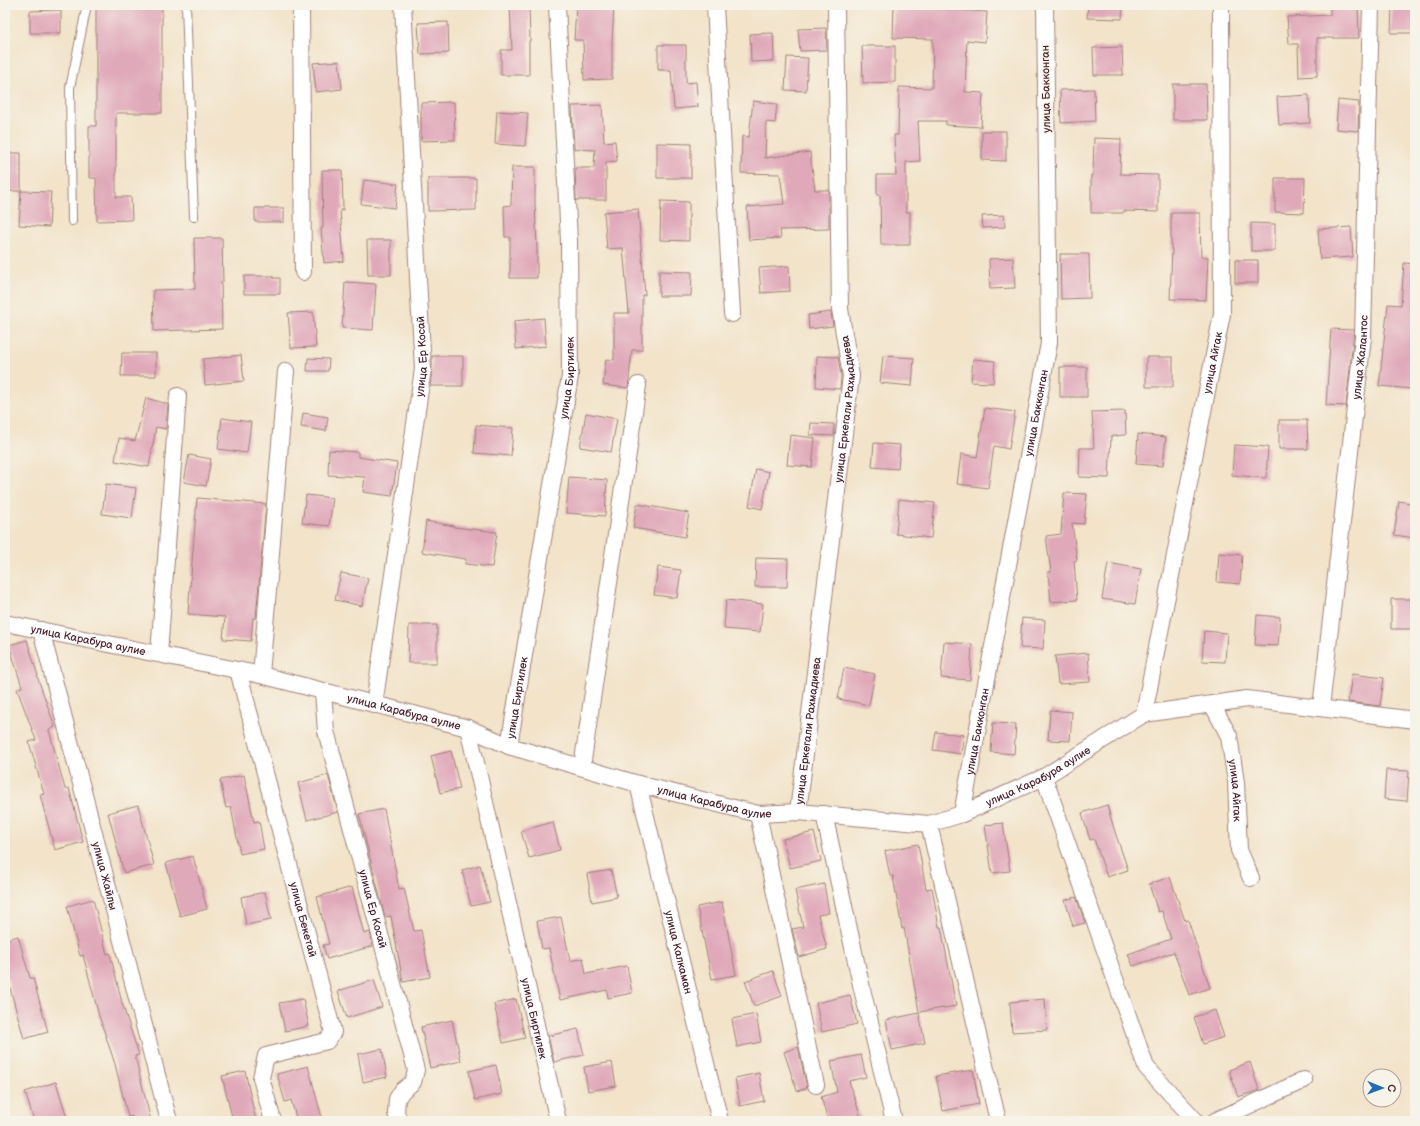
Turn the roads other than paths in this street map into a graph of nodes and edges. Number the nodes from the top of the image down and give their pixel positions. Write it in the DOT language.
graph roads {
  1 [pos="87,5"];
  2 [pos="186,5"];
  3 [pos="301,5"];
  4 [pos="403,5"];
  5 [pos="557,5"];
  6 [pos="715,5"];
  7 [pos="836,5"];
  8 [pos="1045,5"];
  9 [pos="1221,5"];
  10 [pos="1371,5"];
  11 [pos="194,217"];
  12 [pos="72,221"];
  13 [pos="303,272"];
  14 [pos="732,314"];
  15 [pos="286,371"];
  16 [pos="638,385"];
  17 [pos="178,396"];
  18 [pos="5,623"];
  19 [pos="41,630"];
  20 [pos="159,654"];
  21 [pos="238,670"];
  22 [pos="261,675"];
  23 [pos="323,691"];
  24 [pos="1212,704"];
  25 [pos="374,705"];
  26 [pos="1321,708"];
  27 [pos="1144,714"];
  28 [pos="1415,720"];
  29 [pos="468,728"];
  30 [pos="509,746"];
  31 [pos="582,767"];
  32 [pos="1044,777"];
  33 [pos="638,784"];
  34 [pos="798,812"];
  35 [pos="758,814"];
  36 [pos="824,814"];
  37 [pos="962,814"];
  38 [pos="929,824"];
  39 [pos="1251,878"];
  40 [pos="1304,1080"];
  41 [pos="816,1085"];
  42 [pos="169,1121"];
  43 [pos="273,1121"];
  44 [pos="399,1121"];
  45 [pos="558,1121"];
  46 [pos="720,1121"];
  47 [pos="894,1121"];
  48 [pos="998,1121"];
  49 [pos="1196,1121"];
  50 [pos="1215,1121"];
  1 -- 12 [label="lane"];
  2 -- 11 [label="lane"];
  3 -- 13 [label="street"];
  4 -- 25 [label="street, улица Ер Косай"];
  5 -- 30 [label="street, улица Биртилек"];
  6 -- 14 [label="street"];
  7 -- 34 [label="street, улица Еркегали Рахмадиева"];
  8 -- 37 [label="street, улица Бакконган"];
  9 -- 27 [label="street, улица Айгак"];
  10 -- 26 [label="street, улица Жалантос"];
  15 -- 22 [label="street"];
  16 -- 31 [label="street"];
  17 -- 20 [label="street"];
  18 -- 19 [label="street, улица Карабура аулие"];
  19 -- 20 [label="street, улица Карабура аулие"];
  19 -- 42 [label="street, улица Жайлы"];
  20 -- 21 [label="street, улица Карабура аулие"];
  21 -- 22 [label="street, улица Карабура аулие"];
  21 -- 43 [label="street, улица Бекетай"];
  22 -- 23 [label="street, улица Карабура аулие"];
  23 -- 25 [label="street, улица Карабура аулие"];
  23 -- 44 [label="street, улица Ер Косай"];
  24 -- 26 [label="street, улица Карабура аулие"];
  24 -- 27 [label="street, улица Карабура аулие"];
  24 -- 39 [label="street, улица Айгак"];
  25 -- 29 [label="street, улица Карабура аулие"];
  26 -- 28 [label="street, улица Карабура аулие"];
  27 -- 32 [label="street, улица Карабура аулие"];
  29 -- 30 [label="street, улица Карабура аулие"];
  29 -- 45 [label="street, улица Биртилек"];
  30 -- 31 [label="street, улица Карабура аулие"];
  31 -- 33 [label="street, улица Карабура аулие"];
  32 -- 37 [label="street, улица Карабура аулие"];
  32 -- 49 [label="street"];
  33 -- 35 [label="street, улица Карабура аулие"];
  33 -- 46 [label="street, улица Калкаман"];
  34 -- 35 [label="street, улица Карабура аулие"];
  34 -- 36 [label="street, улица Карабура аулие"];
  35 -- 41 [label="street"];
  36 -- 38 [label="street, улица Карабура аулие"];
  36 -- 47 [label="street"];
  37 -- 38 [label="street, улица Карабура аулие"];
  38 -- 48 [label="street"];
  40 -- 50 [label="street"];
}
